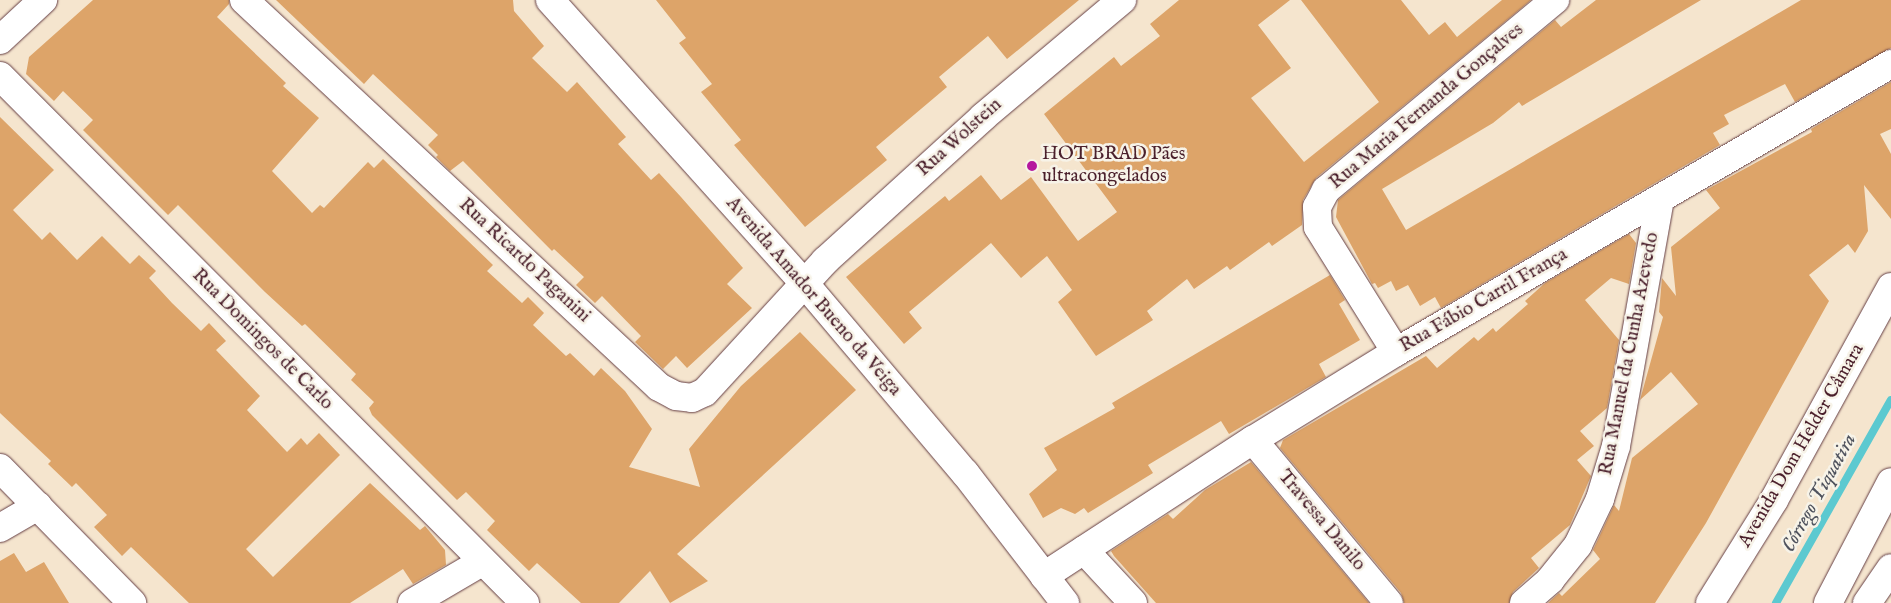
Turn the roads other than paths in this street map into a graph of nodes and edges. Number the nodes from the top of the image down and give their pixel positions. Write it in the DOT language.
graph roads {
  1 [pos="43,0"];
  2 [pos="244,0"];
  3 [pos="550,0"];
  4 [pos="1122,0"];
  5 [pos="1555,0"];
  6 [pos="0,40"];
  7 [pos="1891,64"];
  8 [pos="0,76"];
  9 [pos="1660,199"];
  10 [pos="805,284"];
  11 [pos="1891,287"];
  12 [pos="1396,352"];
  13 [pos="1253,440"];
  14 [pos="0,468"];
  15 [pos="1891,482"];
  16 [pos="38,506"];
  17 [pos="0,528"];
  18 [pos="1084,550"];
  19 [pos="482,562"];
  20 [pos="1891,568"];
  21 [pos="1044,576"];
  22 [pos="132,603"];
  23 [pos="412,603"];
  24 [pos="525,603"];
  25 [pos="1065,603"];
  26 [pos="1133,603"];
  27 [pos="1389,603"];
  28 [pos="1524,603"];
  29 [pos="1710,603"];
  30 [pos="1828,603"];
  31 [pos="1867,603"];
  1 -- 6 [label="street"];
  2 -- 10 [label="street, Rua Ricardo Paganini"];
  3 -- 10 [label="street, Avenida Amador Bueno da Veiga"];
  4 -- 10 [label="street, Rua Wolstein"];
  5 -- 12 [label="street, Rua Maria Fernanda Gonçalves"];
  7 -- 9 [label="street, Rua Fábio Carril França"];
  8 -- 19 [label="street, Rua Domingos de Carlo"];
  9 -- 12 [label="street, Rua Fábio Carril França"];
  9 -- 28 [label="street, Rua Manuel da Cunha Azevedo"];
  10 -- 21 [label="street, Avenida Amador Bueno da Veiga"];
  11 -- 29 [label="street, Avenida Dom Helder Câmara"];
  12 -- 13 [label="street, Rua Fábio Carril França"];
  13 -- 18 [label="street, Rua Fábio Carril França"];
  13 -- 27 [label="street, Travessa Danilo"];
  14 -- 16 [label="street"];
  15 -- 30 [label="street"];
  16 -- 17 [label="street"];
  16 -- 22 [label="street"];
  18 -- 21 [label="street, Rua Fábio Carril França"];
  18 -- 26 [label="street"];
  19 -- 23 [label="street"];
  19 -- 24 [label="street, Rua Domingos de Carlo"];
  20 -- 31 [label="street"];
  21 -- 25 [label="street, Avenida Amador Bueno da Veiga"];
}
